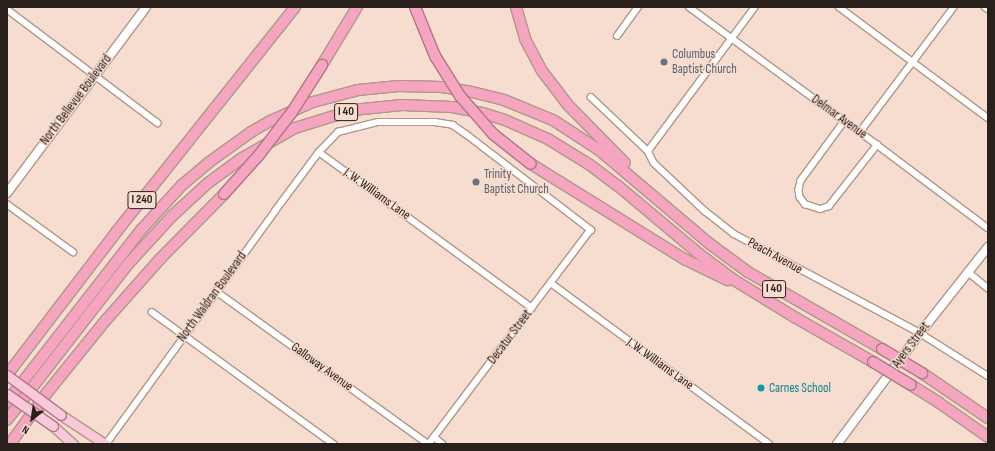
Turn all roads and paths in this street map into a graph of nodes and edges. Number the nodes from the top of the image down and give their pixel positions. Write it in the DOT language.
graph roads {
  1 [pos="146,7"];
  2 [pos="295,7"];
  3 [pos="357,7"];
  4 [pos="415,7"];
  5 [pos="516,7"];
  6 [pos="523,7"];
  7 [pos="638,7"];
  8 [pos="689,7"];
  9 [pos="755,7"];
  10 [pos="839,7"];
  11 [pos="954,7"];
  12 [pos="985,7"];
  13 [pos="7,9"];
  14 [pos="988,9"];
  15 [pos="617,36"];
  16 [pos="732,38"];
  17 [pos="525,39"];
  18 [pos="914,62"];
  19 [pos="95,75"];
  20 [pos="591,97"];
  21 [pos="988,118"];
  22 [pos="845,121"];
  23 [pos="158,123"];
  24 [pos="860,132"];
  25 [pos="877,144"];
  26 [pos="648,151"];
  27 [pos="319,152"];
  28 [pos="7,193"];
  29 [pos="7,204"];
  30 [pos="675,215"];
  31 [pos="988,228"];
  32 [pos="592,230"];
  33 [pos="988,247"];
  34 [pos="73,252"];
  35 [pos="968,272"];
  36 [pos="551,283"];
  37 [pos="988,288"];
  38 [pos="216,291"];
  39 [pos="755,294"];
  40 [pos="532,308"];
  41 [pos="152,312"];
  42 [pos="920,333"];
  43 [pos="185,335"];
  44 [pos="20,357"];
  45 [pos="7,369"];
  46 [pos="7,375"];
  47 [pos="988,376"];
  48 [pos="7,394"];
  49 [pos="7,402"];
  50 [pos="988,418"];
  51 [pos="7,420"];
  52 [pos="434,437"];
  53 [pos="988,437"];
  54 [pos="10,444"];
  55 [pos="73,444"];
  56 [pos="106,444"];
  57 [pos="334,444"];
  58 [pos="428,444"];
  59 [pos="443,444"];
  60 [pos="769,444"];
  61 [pos="837,444"];
  1 -- 19 [label="street, North Bellevue Boulevard"];
  2 -- 44 [label="highway, I 240"];
  3 -- 54 [label="highway, bridge"];
  4 -- 39 [label="highway, bridge"];
  5 -- 17 [label="highway"];
  6 -- 17 [label="highway"];
  7 -- 15 [label="street"];
  8 -- 16 [label="street, Delmar Avenue"];
  9 -- 16 [label="street"];
  10 -- 18 [label="street"];
  11 -- 18 [label="street"];
  12 -- 14 [label="street"];
  13 -- 19 [label="street"];
  16 -- 22 [label="street, Delmar Avenue"];
  16 -- 26 [label="street"];
  17 -- 30 [label="highway"];
  18 -- 21 [label="street"];
  18 -- 24 [label="street"];
  19 -- 23 [label="street"];
  19 -- 28 [label="street, North Bellevue Boulevard"];
  20 -- 26 [label="street, Peach Avenue"];
  22 -- 24 [label="street, Delmar Avenue"];
  22 -- 25 [label="street"];
  24 -- 25 [label="street, Delmar Avenue"];
  25 -- 31 [label="street, Delmar Avenue"];
  26 -- 42 [label="street, Peach Avenue"];
  27 -- 32 [label="street, North Waldran Boulevard"];
  27 -- 38 [label="street, North Waldran Boulevard"];
  27 -- 40 [label="street, J. W. Williams Lane"];
  29 -- 34 [label="street"];
  30 -- 49 [label="highway, I 40"];
  30 -- 50 [label="highway, I 40, bridge"];
  32 -- 36 [label="street, Decatur Street"];
  33 -- 35 [label="street, Ayers Street"];
  35 -- 37 [label="street"];
  35 -- 42 [label="street, Ayers Street"];
  36 -- 40 [label="street, Decatur Street"];
  36 -- 60 [label="street, J. W. Williams Lane"];
  38 -- 43 [label="street, North Waldran Boulevard"];
  38 -- 58 [label="street, Galloway Avenue"];
  39 -- 51 [label="highway, I 40"];
  39 -- 53 [label="highway, I 40, bridge"];
  40 -- 52 [label="street, Decatur Street"];
  41 -- 43 [label="street"];
  42 -- 47 [label="street, Peach Avenue"];
  42 -- 61 [label="street, Ayers Street"];
  43 -- 56 [label="street, North Waldran Boulevard"];
  43 -- 57 [label="street"];
  44 -- 45 [label="highway"];
  44 -- 46 [label="highway, I 240"];
  46 -- 56 [label="main road, bridge"];
  48 -- 55 [label="main road, bridge"];
  52 -- 58 [label="street, Decatur Street"];
  52 -- 59 [label="street"];
}
